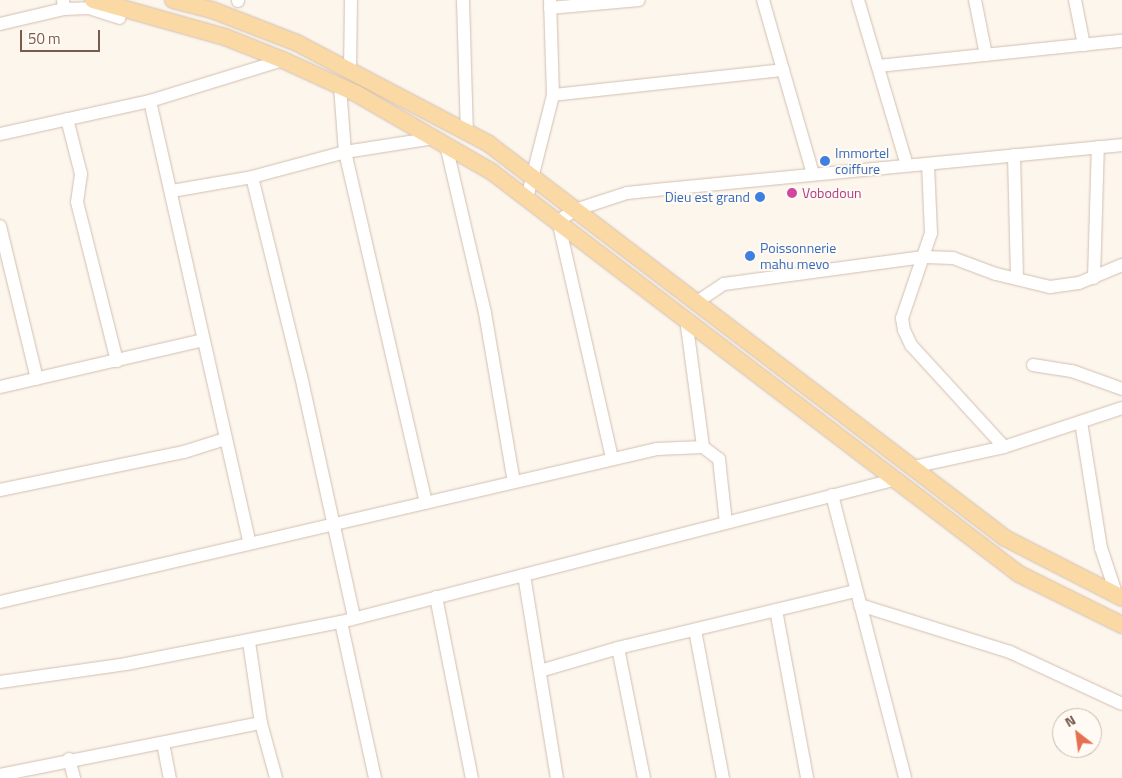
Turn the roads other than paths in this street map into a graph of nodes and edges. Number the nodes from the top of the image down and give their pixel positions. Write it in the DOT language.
graph roads {
  1 [pos="93,0"];
  2 [pos="173,0"];
  3 [pos="351,0"];
  4 [pos="463,0"];
  5 [pos="638,0"];
  6 [pos="763,0"];
  7 [pos="858,0"];
  8 [pos="975,0"];
  9 [pos="1075,0"];
  10 [pos="550,4"];
  11 [pos="64,5"];
  12 [pos="119,18"];
  13 [pos="0,24"];
  14 [pos="1122,41"];
  15 [pos="1084,45"];
  16 [pos="986,55"];
  17 [pos="283,60"];
  18 [pos="878,66"];
  19 [pos="783,70"];
  20 [pos="350,71"];
  21 [pos="340,86"];
  22 [pos="552,95"];
  23 [pos="150,101"];
  24 [pos="68,119"];
  25 [pos="466,132"];
  26 [pos="0,134"];
  27 [pos="440,142"];
  28 [pos="1122,145"];
  29 [pos="1098,147"];
  30 [pos="345,152"];
  31 [pos="1014,155"];
  32 [pos="928,164"];
  33 [pos="907,165"];
  34 [pos="813,174"];
  35 [pos="252,177"];
  36 [pos="533,178"];
  37 [pos="172,191"];
  38 [pos="527,198"];
  39 [pos="575,210"];
  40 [pos="558,221"];
  41 [pos="0,226"];
  42 [pos="925,257"];
  43 [pos="1122,266"];
  44 [pos="1017,278"];
  45 [pos="1094,278"];
  46 [pos="697,302"];
  47 [pos="686,318"];
  48 [pos="203,340"];
  49 [pos="117,361"];
  50 [pos="1033,365"];
  51 [pos="37,379"];
  52 [pos="0,387"];
  53 [pos="1122,389"];
  54 [pos="1122,408"];
  55 [pos="1081,422"];
  56 [pos="225,439"];
  57 [pos="703,447"];
  58 [pos="1004,448"];
  59 [pos="612,458"];
  60 [pos="913,467"];
  61 [pos="893,480"];
  62 [pos="514,482"];
  63 [pos="0,490"];
  64 [pos="832,495"];
  65 [pos="426,503"];
  66 [pos="726,523"];
  67 [pos="332,526"];
  68 [pos="250,543"];
  69 [pos="524,575"];
  70 [pos="856,591"];
  71 [pos="436,597"];
  72 [pos="1120,597"];
  73 [pos="0,602"];
  74 [pos="860,605"];
  75 [pos="776,610"];
  76 [pos="354,617"];
  77 [pos="341,622"];
  78 [pos="1122,625"];
  79 [pos="695,630"];
  80 [pos="249,642"];
  81 [pos="618,648"];
  82 [pos="540,671"];
  83 [pos="0,682"];
  84 [pos="1122,704"];
  85 [pos="262,723"];
  86 [pos="162,743"];
  87 [pos="69,759"];
  88 [pos="0,775"];
  89 [pos="74,778"];
  90 [pos="170,778"];
  91 [pos="276,778"];
  92 [pos="375,778"];
  93 [pos="472,778"];
  94 [pos="557,778"];
  95 [pos="644,778"];
  96 [pos="723,778"];
  97 [pos="807,778"];
  98 [pos="905,778"];
  1 -- 17 [label="main road"];
  2 -- 20 [label="main road"];
  3 -- 20 [label="street"];
  4 -- 25 [label="street"];
  5 -- 10 [label="street"];
  6 -- 19 [label="street"];
  7 -- 18 [label="street"];
  8 -- 16 [label="street"];
  9 -- 15 [label="street"];
  10 -- 22 [label="street"];
  11 -- 12 [label="street"];
  11 -- 13 [label="street"];
  14 -- 15 [label="street"];
  15 -- 16 [label="street"];
  16 -- 18 [label="street"];
  17 -- 21 [label="main road"];
  17 -- 23 [label="street"];
  18 -- 33 [label="street"];
  19 -- 22 [label="street"];
  19 -- 34 [label="street"];
  20 -- 25 [label="main road"];
  21 -- 27 [label="main road"];
  21 -- 30 [label="street"];
  22 -- 36 [label="street"];
  23 -- 24 [label="street"];
  23 -- 37 [label="street"];
  24 -- 26 [label="street"];
  24 -- 49 [label="street"];
  25 -- 36 [label="main road"];
  27 -- 30 [label="street"];
  27 -- 38 [label="main road"];
  27 -- 62 [label="street"];
  28 -- 29 [label="street"];
  29 -- 31 [label="street"];
  29 -- 45 [label="street"];
  30 -- 35 [label="street"];
  30 -- 65 [label="street"];
  31 -- 32 [label="street"];
  31 -- 44 [label="street"];
  32 -- 33 [label="street"];
  32 -- 42 [label="street"];
  33 -- 34 [label="street"];
  34 -- 39 [label="street"];
  35 -- 37 [label="street"];
  35 -- 67 [label="street"];
  36 -- 38 [label="street"];
  36 -- 39 [label="main road"];
  37 -- 48 [label="street"];
  38 -- 40 [label="main road"];
  39 -- 40 [label="street"];
  39 -- 46 [label="main road"];
  40 -- 47 [label="main road"];
  40 -- 59 [label="street"];
  41 -- 51 [label="street"];
  42 -- 44 [label="street"];
  42 -- 46 [label="street"];
  42 -- 58 [label="street"];
  43 -- 45 [label="street"];
  44 -- 45 [label="street"];
  46 -- 60 [label="main road"];
  47 -- 57 [label="street"];
  47 -- 61 [label="main road"];
  48 -- 49 [label="street"];
  48 -- 56 [label="street"];
  49 -- 51 [label="street"];
  50 -- 53 [label="street"];
  51 -- 52 [label="street"];
  54 -- 55 [label="street"];
  55 -- 58 [label="street"];
  55 -- 72 [label="street"];
  56 -- 63 [label="street"];
  56 -- 68 [label="street"];
  57 -- 59 [label="street"];
  57 -- 66 [label="street"];
  58 -- 60 [label="street"];
  59 -- 62 [label="street"];
  60 -- 72 [label="main road"];
  61 -- 64 [label="street"];
  61 -- 78 [label="main road"];
  62 -- 65 [label="street"];
  64 -- 66 [label="street"];
  64 -- 70 [label="street"];
  65 -- 67 [label="street"];
  66 -- 69 [label="street"];
  67 -- 68 [label="street"];
  67 -- 76 [label="street"];
  68 -- 73 [label="street"];
  69 -- 71 [label="street"];
  69 -- 82 [label="street"];
  70 -- 74 [label="street"];
  70 -- 75 [label="street"];
  71 -- 76 [label="street"];
  71 -- 93 [label="street"];
  74 -- 84 [label="street"];
  74 -- 98 [label="street"];
  75 -- 79 [label="street"];
  75 -- 97 [label="street"];
  76 -- 77 [label="street"];
  77 -- 80 [label="street"];
  77 -- 92 [label="street"];
  79 -- 81 [label="street"];
  79 -- 96 [label="street"];
  80 -- 83 [label="street"];
  80 -- 85 [label="street"];
  81 -- 82 [label="street"];
  81 -- 95 [label="street"];
  82 -- 94 [label="street"];
  85 -- 86 [label="street"];
  85 -- 91 [label="street"];
  86 -- 87 [label="street"];
  86 -- 90 [label="street"];
  87 -- 88 [label="street"];
  87 -- 89 [label="street"];
}
